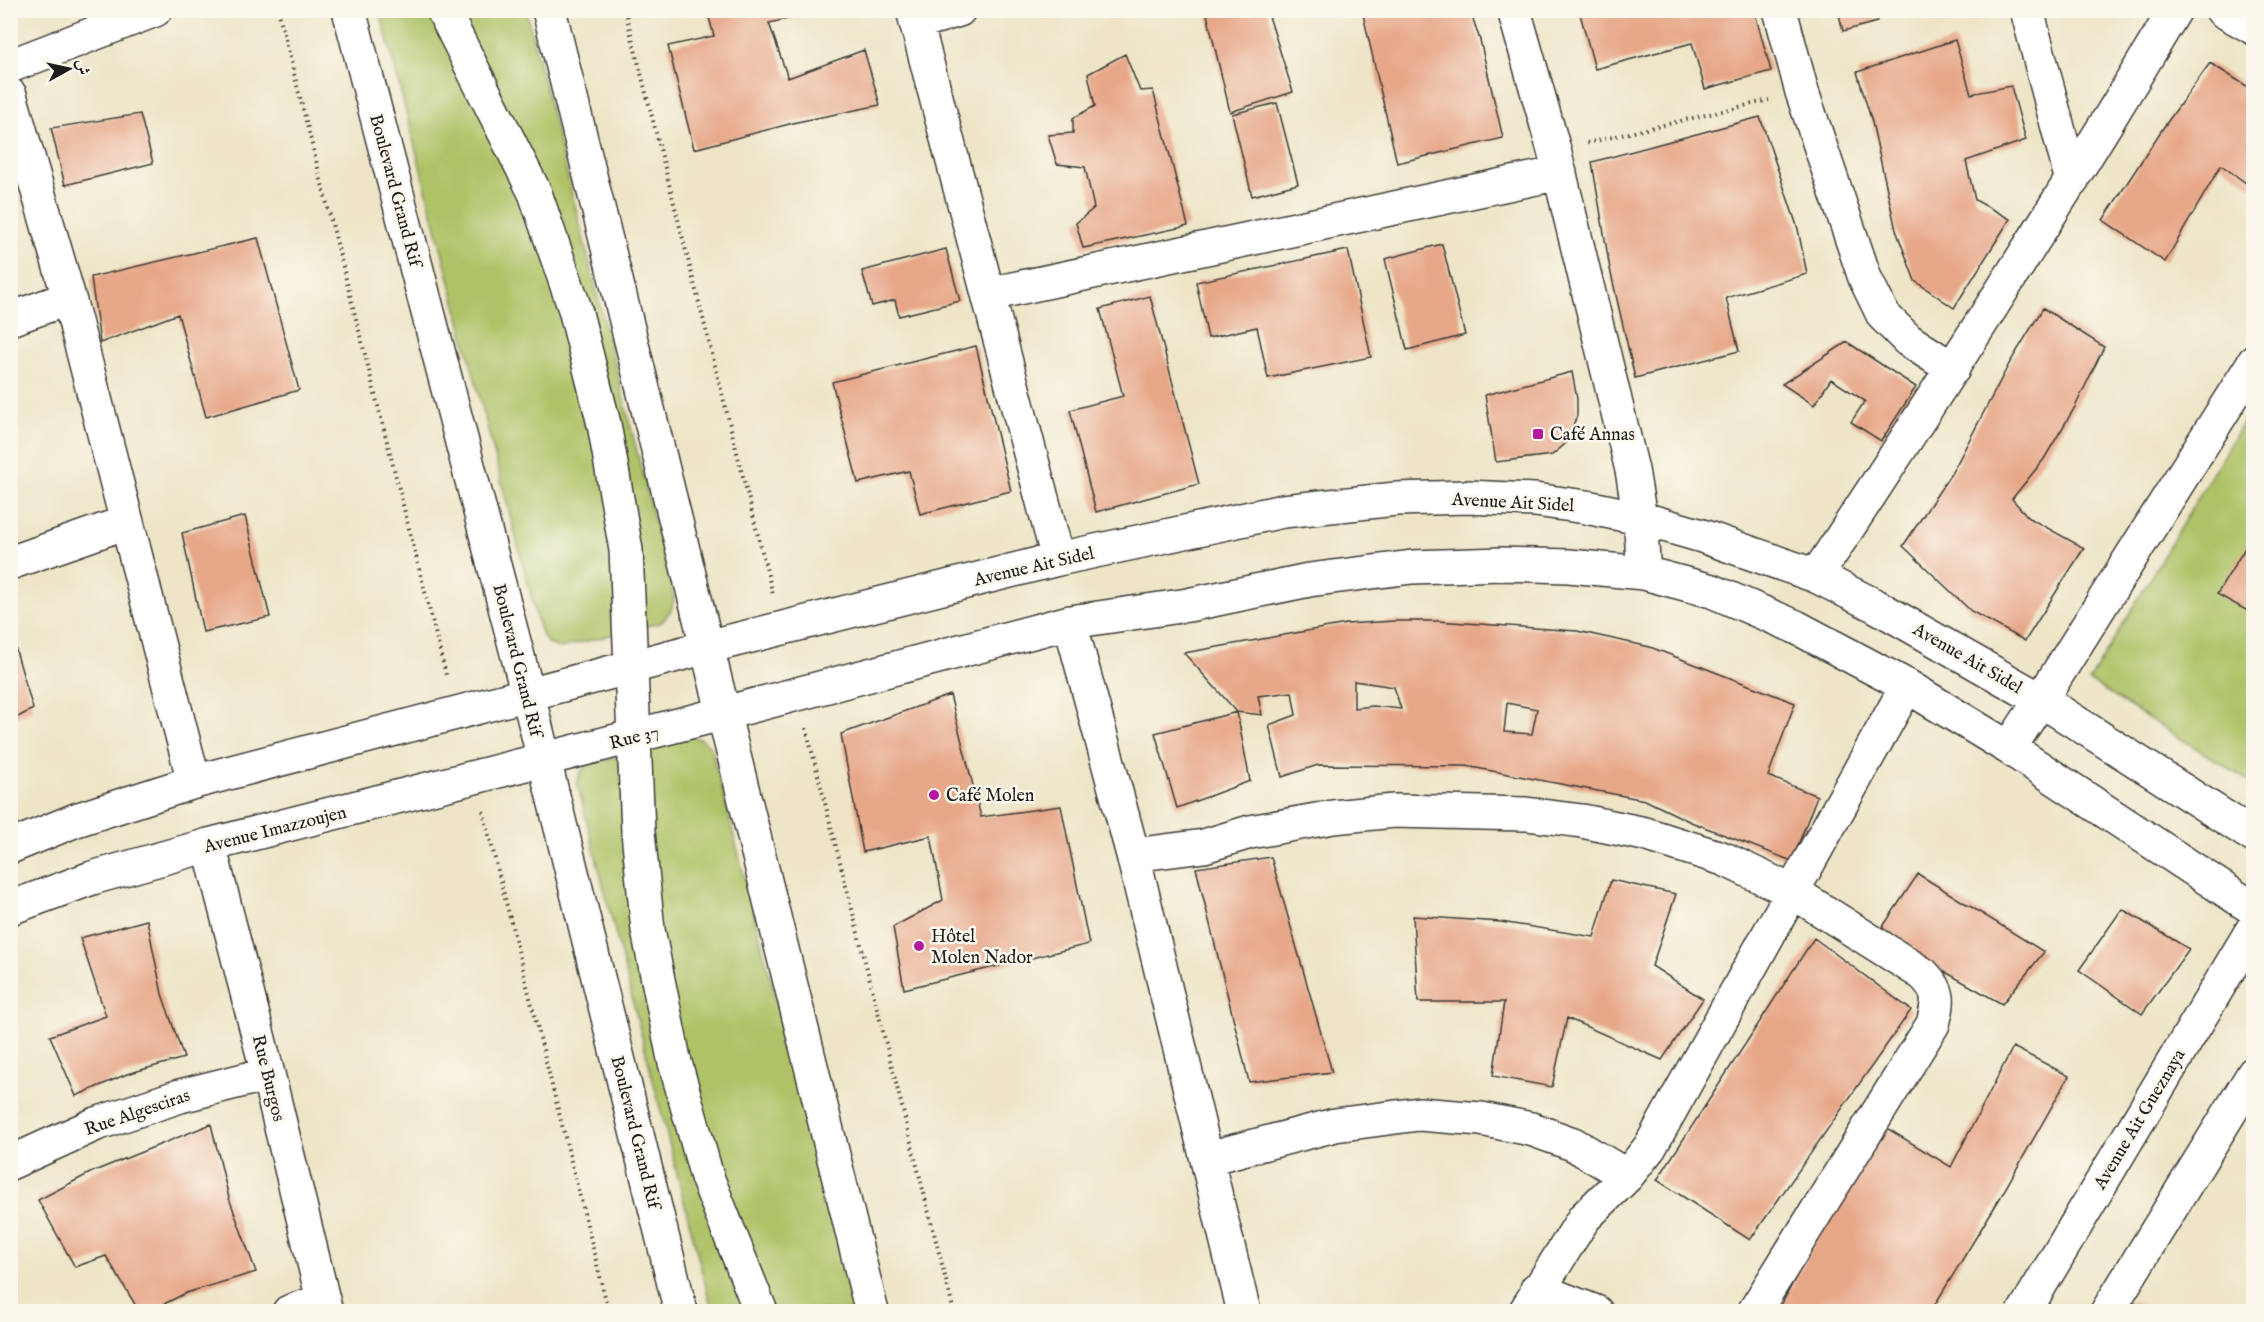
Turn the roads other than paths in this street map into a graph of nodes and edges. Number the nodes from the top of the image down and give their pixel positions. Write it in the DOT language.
graph roads {
  1 [pos="155,10"];
  2 [pos="350,10"];
  3 [pos="444,10"];
  4 [pos="549,10"];
  5 [pos="959,10"];
  6 [pos="1514,10"];
  7 [pos="1780,10"];
  8 [pos="2026,10"];
  9 [pos="2175,10"];
  10 [pos="2222,10"];
  11 [pos="915,16"];
  12 [pos="2253,28"];
  13 [pos="10,66"];
  14 [pos="10,95"];
  15 [pos="1557,162"];
  16 [pos="2072,180"];
  17 [pos="989,294"];
  18 [pos="69,298"];
  19 [pos="10,319"];
  20 [pos="2253,362"];
  21 [pos="1953,369"];
  22 [pos="1640,518"];
  23 [pos="127,522"];
  24 [pos="1058,559"];
  25 [pos="10,563"];
  26 [pos="1644,573"];
  27 [pos="1816,576"];
  28 [pos="1070,622"];
  29 [pos="707,647"];
  30 [pos="631,667"];
  31 [pos="1907,686"];
  32 [pos="528,695"];
  33 [pos="2041,700"];
  34 [pos="725,713"];
  35 [pos="635,737"];
  36 [pos="2009,748"];
  37 [pos="543,761"];
  38 [pos="194,782"];
  39 [pos="2253,836"];
  40 [pos="209,846"];
  41 [pos="10,847"];
  42 [pos="1133,855"];
  43 [pos="1793,892"];
  44 [pos="10,908"];
  45 [pos="2253,909"];
  46 [pos="2253,927"];
  47 [pos="268,1074"];
  48 [pos="2253,1074"];
  49 [pos="1208,1158"];
  50 [pos="10,1163"];
  51 [pos="1627,1176"];
  52 [pos="1531,1300"];
  53 [pos="325,1306"];
  54 [pos="289,1311"];
  55 [pos="681,1311"];
  56 [pos="761,1311"];
  57 [pos="872,1311"];
  58 [pos="1244,1311"];
  59 [pos="1596,1311"];
  60 [pos="1754,1311"];
  61 [pos="2024,1311"];
  62 [pos="2106,1311"];
  1 -- 13 [label="street"];
  2 -- 32 [label="street, Boulevard Grand Rif"];
  3 -- 30 [label="street"];
  4 -- 29 [label="street"];
  5 -- 11 [label="street"];
  6 -- 15 [label="street"];
  7 -- 21 [label="street"];
  8 -- 16 [label="street"];
  9 -- 16 [label="street"];
  10 -- 12 [label="street"];
  11 -- 17 [label="street"];
  14 -- 18 [label="street"];
  15 -- 17 [label="street"];
  15 -- 22 [label="street"];
  16 -- 21 [label="street"];
  17 -- 24 [label="street"];
  18 -- 19 [label="street"];
  18 -- 23 [label="street"];
  20 -- 33 [label="street"];
  21 -- 27 [label="street"];
  22 -- 24 [label="street, Avenue Ait Sidel"];
  22 -- 26 [label="street"];
  22 -- 27 [label="street, Avenue Ait Sidel"];
  23 -- 25 [label="street"];
  23 -- 38 [label="street"];
  24 -- 29 [label="street, Avenue Ait Sidel"];
  26 -- 28 [label="street"];
  26 -- 31 [label="street"];
  27 -- 33 [label="street, Avenue Ait Sidel"];
  28 -- 34 [label="street"];
  28 -- 42 [label="street"];
  29 -- 30 [label="street"];
  29 -- 34 [label="street"];
  30 -- 32 [label="street"];
  30 -- 35 [label="street"];
  31 -- 36 [label="street"];
  31 -- 43 [label="street"];
  32 -- 37 [label="street, Boulevard Grand Rif"];
  32 -- 38 [label="street"];
  33 -- 36 [label="street"];
  33 -- 39 [label="street, Avenue Ait Sidel"];
  34 -- 35 [label="street, Rue 37"];
  34 -- 57 [label="street"];
  35 -- 37 [label="street, Rue 37"];
  35 -- 56 [label="street"];
  36 -- 45 [label="street"];
  37 -- 40 [label="street, Avenue Imazzoujen"];
  37 -- 55 [label="street, Boulevard Grand Rif"];
  38 -- 41 [label="street"];
  40 -- 44 [label="street, Avenue Imazzoujen"];
  40 -- 47 [label="street, Rue Burgos"];
  42 -- 43 [label="street"];
  42 -- 49 [label="street"];
  43 -- 51 [label="street"];
  43 -- 60 [label="street"];
  46 -- 61 [label="street, Avenue Ait Gueznaya"];
  47 -- 50 [label="street, Rue Algesciras"];
  47 -- 53 [label="street, Rue Burgos"];
  48 -- 62 [label="street"];
  49 -- 51 [label="street"];
  49 -- 58 [label="street"];
  51 -- 52 [label="street"];
  52 -- 59 [label="street"];
  53 -- 54 [label="street"];
}
